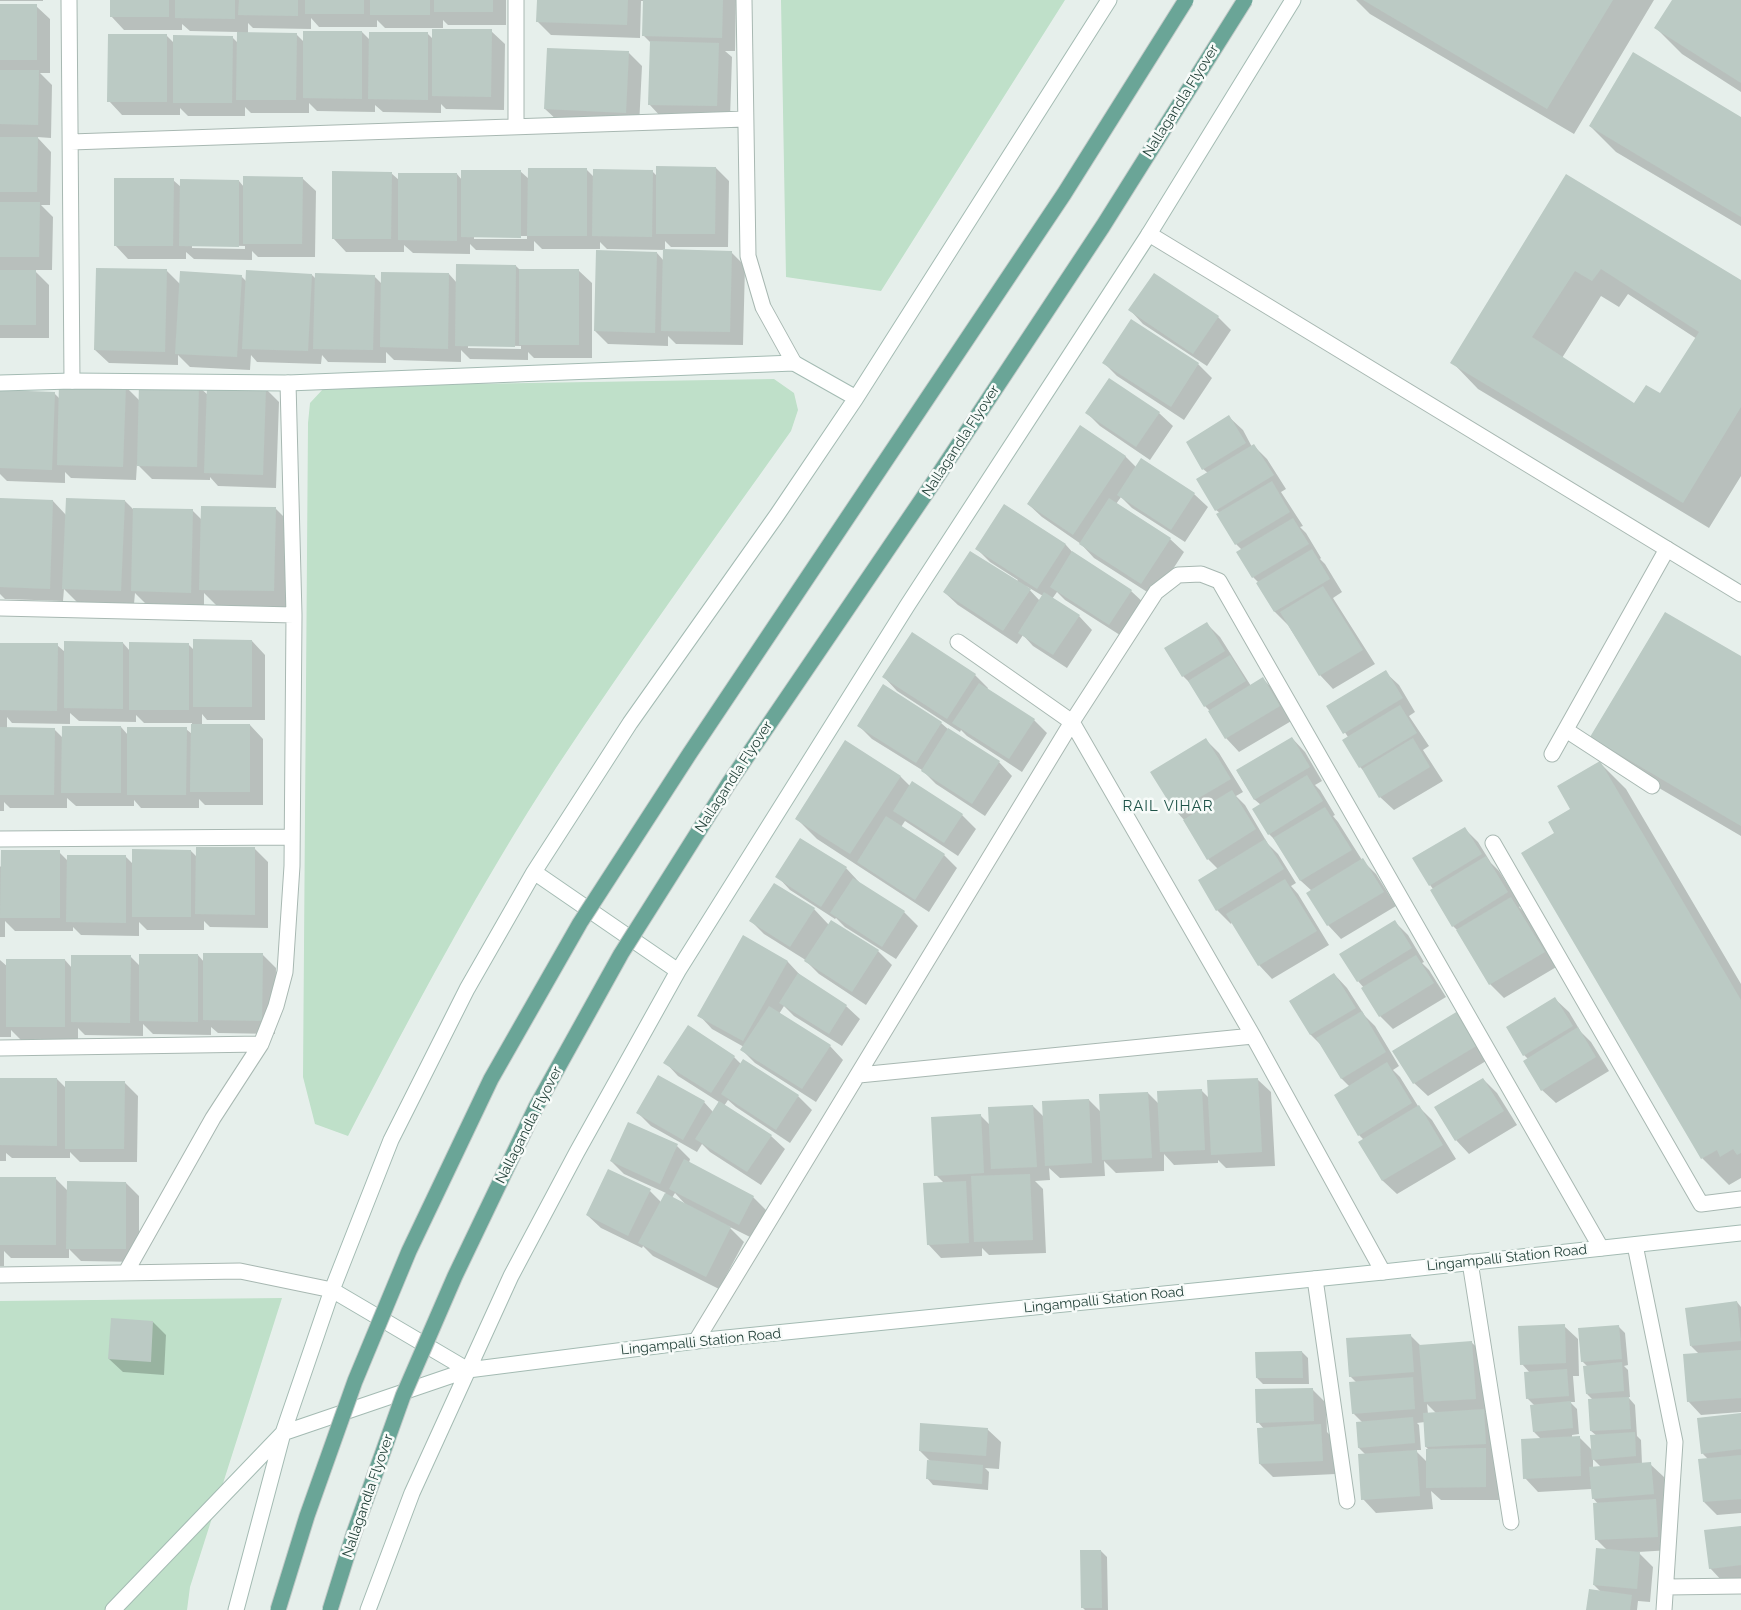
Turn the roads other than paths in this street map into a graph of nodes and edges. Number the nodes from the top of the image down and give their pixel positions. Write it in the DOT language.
graph roads {
  1 [pos="69,0"];
  2 [pos="516,0"];
  3 [pos="744,0"];
  4 [pos="1109,0"];
  5 [pos="1186,0"];
  6 [pos="1245,0"];
  7 [pos="1293,0"];
  8 [pos="745,119"];
  9 [pos="516,127"];
  10 [pos="71,142"];
  11 [pos="1149,234"];
  12 [pos="794,363"];
  13 [pos="72,380"];
  14 [pos="0,383"];
  15 [pos="288,383"];
  16 [pos="856,398"];
  17 [pos="1667,549"];
  18 [pos="1741,594"];
  19 [pos="0,608"];
  20 [pos="294,615"];
  21 [pos="958,642"];
  22 [pos="1072,722"];
  23 [pos="1566,730"];
  24 [pos="1552,754"];
  25 [pos="1652,786"];
  26 [pos="292,837"];
  27 [pos="0,839"];
  28 [pos="1493,843"];
  29 [pos="534,872"];
  30 [pos="678,972"];
  31 [pos="1252,1036"];
  32 [pos="261,1044"];
  33 [pos="0,1048"];
  34 [pos="859,1075"];
  35 [pos="1741,1199"];
  36 [pos="1741,1233"];
  37 [pos="1635,1245"];
  38 [pos="1601,1248"];
  39 [pos="1470,1262"];
  40 [pos="126,1272"];
  41 [pos="1383,1272"];
  42 [pos="0,1274"];
  43 [pos="1315,1279"];
  44 [pos="332,1290"];
  45 [pos="696,1341"];
  46 [pos="468,1370"];
  47 [pos="283,1433"];
  48 [pos="1346,1501"];
  49 [pos="1511,1522"];
  50 [pos="1741,1586"];
  51 [pos="1667,1587"];
  52 [pos="113,1610"];
  53 [pos="236,1610"];
  54 [pos="278,1610"];
  55 [pos="330,1610"];
  56 [pos="368,1610"];
  57 [pos="1664,1610"];
  1 -- 10 [label="street"];
  2 -- 9 [label="street"];
  3 -- 8 [label="street"];
  4 -- 16 [label="street"];
  5 -- 54 [label="main road, bridge"];
  6 -- 55 [label="main road, Nallagandla Flyover, bridge"];
  7 -- 11 [label="street"];
  8 -- 9 [label="street"];
  8 -- 12 [label="street"];
  9 -- 10 [label="street"];
  10 -- 13 [label="street"];
  11 -- 17 [label="street"];
  11 -- 30 [label="street"];
  12 -- 15 [label="street"];
  12 -- 16 [label="street"];
  13 -- 14 [label="street"];
  13 -- 15 [label="street"];
  15 -- 20 [label="street"];
  16 -- 29 [label="street"];
  17 -- 18 [label="street"];
  17 -- 23 [label="street"];
  19 -- 20 [label="street"];
  20 -- 26 [label="street"];
  21 -- 22 [label="street"];
  22 -- 31 [label="street"];
  22 -- 34 [label="street"];
  22 -- 38 [label="street"];
  23 -- 24 [label="street"];
  23 -- 25 [label="street"];
  26 -- 27 [label="street"];
  26 -- 32 [label="street"];
  28 -- 35 [label="street"];
  29 -- 30 [label="street"];
  29 -- 44 [label="street"];
  30 -- 46 [label="street"];
  31 -- 34 [label="street"];
  31 -- 41 [label="street"];
  32 -- 33 [label="street"];
  32 -- 40 [label="street"];
  34 -- 45 [label="street"];
  36 -- 37 [label="street, Lingampalli Station Road"];
  37 -- 38 [label="street, Lingampalli Station Road"];
  37 -- 51 [label="street"];
  38 -- 39 [label="street, Lingampalli Station Road"];
  39 -- 41 [label="street, Lingampalli Station Road"];
  39 -- 49 [label="street"];
  40 -- 42 [label="street"];
  40 -- 44 [label="street"];
  41 -- 43 [label="street, Lingampalli Station Road"];
  43 -- 45 [label="street, Lingampalli Station Road"];
  43 -- 48 [label="street"];
  44 -- 46 [label="street"];
  44 -- 47 [label="street"];
  45 -- 46 [label="street, Lingampalli Station Road"];
  46 -- 47 [label="street, Lingampalli Station Road"];
  46 -- 56 [label="street"];
  47 -- 52 [label="street"];
  47 -- 53 [label="street"];
  50 -- 51 [label="street"];
  51 -- 57 [label="street"];
}
